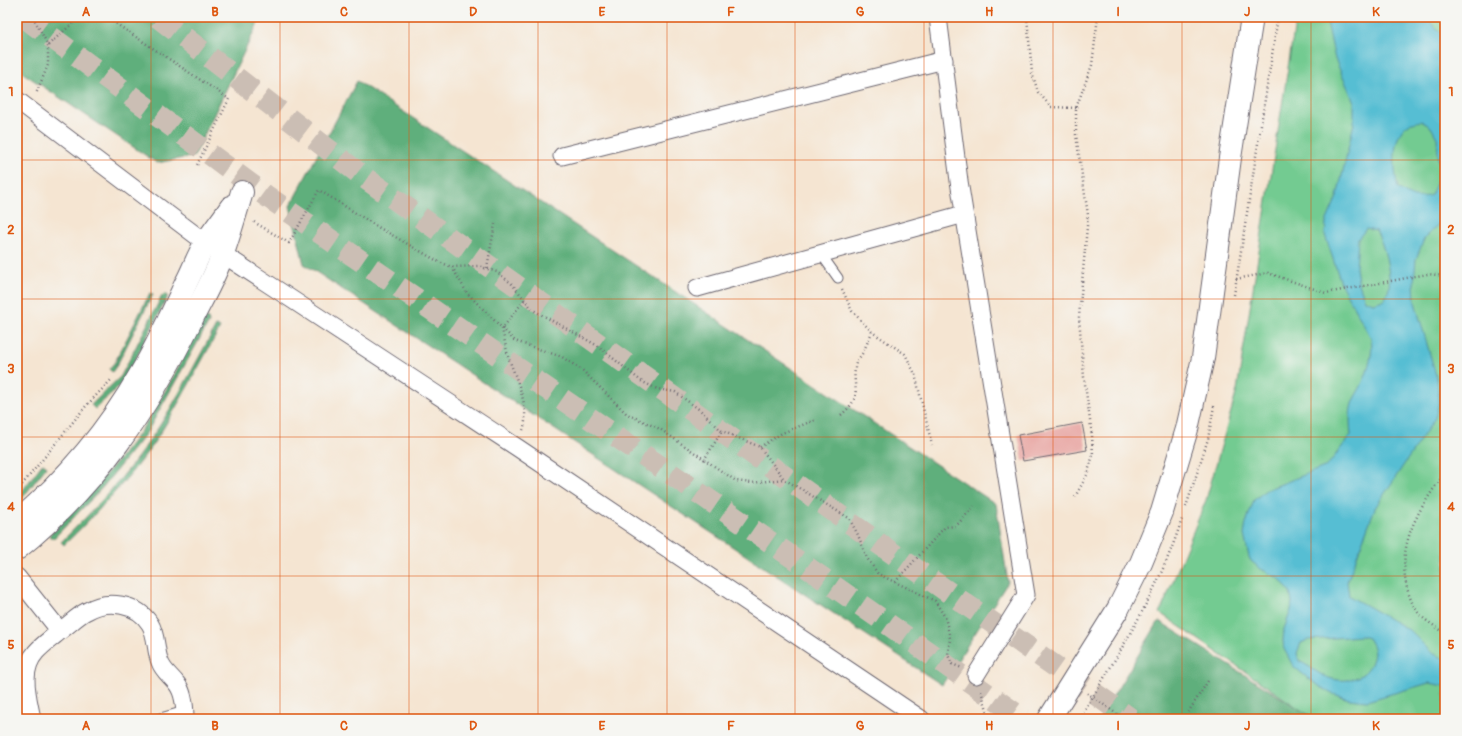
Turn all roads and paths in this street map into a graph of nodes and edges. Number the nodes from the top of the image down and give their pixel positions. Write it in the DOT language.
graph roads {
  1 [pos="33,17"];
  2 [pos="80,17"];
  3 [pos="106,17"];
  4 [pos="938,17"];
  5 [pos="1027,17"];
  6 [pos="1098,17"];
  7 [pos="1252,17"];
  8 [pos="48,45"];
  9 [pos="944,60"];
  10 [pos="24,105"];
  11 [pos="1076,108"];
  12 [pos="562,156"];
  13 [pos="197,165"];
  14 [pos="236,212"];
  15 [pos="964,214"];
  16 [pos="495,224"];
  17 [pos="214,249"];
  18 [pos="821,254"];
  19 [pos="452,267"];
  20 [pos="487,268"];
  21 [pos="1445,276"];
  22 [pos="838,278"];
  23 [pos="1236,279"];
  24 [pos="698,288"];
  25 [pos="525,299"];
  26 [pos="502,328"];
  27 [pos="872,332"];
  28 [pos="116,375"];
  29 [pos="841,415"];
  30 [pos="816,420"];
  31 [pos="722,431"];
  32 [pos="932,445"];
  33 [pos="760,447"];
  34 [pos="518,448"];
  35 [pos="704,460"];
  36 [pos="1445,473"];
  37 [pos="784,479"];
  38 [pos="17,491"];
  39 [pos="1074,497"];
  40 [pos="974,506"];
  41 [pos="17,522"];
  42 [pos="17,549"];
  43 [pos="17,577"];
  44 [pos="895,582"];
  45 [pos="60,631"];
  46 [pos="1445,633"];
  47 [pos="976,675"];
  48 [pos="1208,681"];
  49 [pos="1071,683"];
  50 [pos="21,684"];
  51 [pos="185,715"];
  52 [pos="32,719"];
  53 [pos="157,719"];
  54 [pos="921,719"];
  55 [pos="990,719"];
  56 [pos="1049,719"];
  57 [pos="1124,719"];
  58 [pos="1184,719"];
  1 -- 8 [label="path"];
  2 -- 8 [label="path"];
  3 -- 13 [label="path"];
  4 -- 9 [label="street"];
  5 -- 11 [label="path"];
  6 -- 11 [label="path"];
  7 -- 49 [label="street"];
  8 -- 10 [label="path"];
  9 -- 12 [label="street"];
  9 -- 15 [label="street"];
  10 -- 17 [label="street"];
  11 -- 39 [label="path"];
  14 -- 17 [label="street"];
  14 -- 19 [label="path"];
  15 -- 18 [label="street"];
  15 -- 47 [label="street"];
  16 -- 20 [label="path"];
  17 -- 34 [label="street"];
  17 -- 41 [label="street"];
  17 -- 42 [label="street"];
  18 -- 22 [label="lane"];
  18 -- 24 [label="street"];
  19 -- 20 [label="path"];
  19 -- 26 [label="path"];
  20 -- 25 [label="path"];
  21 -- 23 [label="path"];
  22 -- 27 [label="path"];
  25 -- 26 [label="path"];
  25 -- 31 [label="path"];
  26 -- 34 [label="path"];
  26 -- 35 [label="path"];
  27 -- 29 [label="path"];
  27 -- 32 [label="path"];
  28 -- 38 [label="path"];
  30 -- 33 [label="path"];
  31 -- 33 [label="path"];
  31 -- 35 [label="path"];
  33 -- 37 [label="path"];
  34 -- 54 [label="street"];
  35 -- 37 [label="path"];
  36 -- 46 [label="path"];
  37 -- 44 [label="path"];
  40 -- 44 [label="path"];
  43 -- 45 [label="street"];
  44 -- 47 [label="path"];
  45 -- 50 [label="street"];
  45 -- 51 [label="street"];
  47 -- 55 [label="path"];
  48 -- 58 [label="path"];
  49 -- 56 [label="street"];
  49 -- 57 [label="path"];
  50 -- 52 [label="street"];
  51 -- 53 [label="lane"];
}
